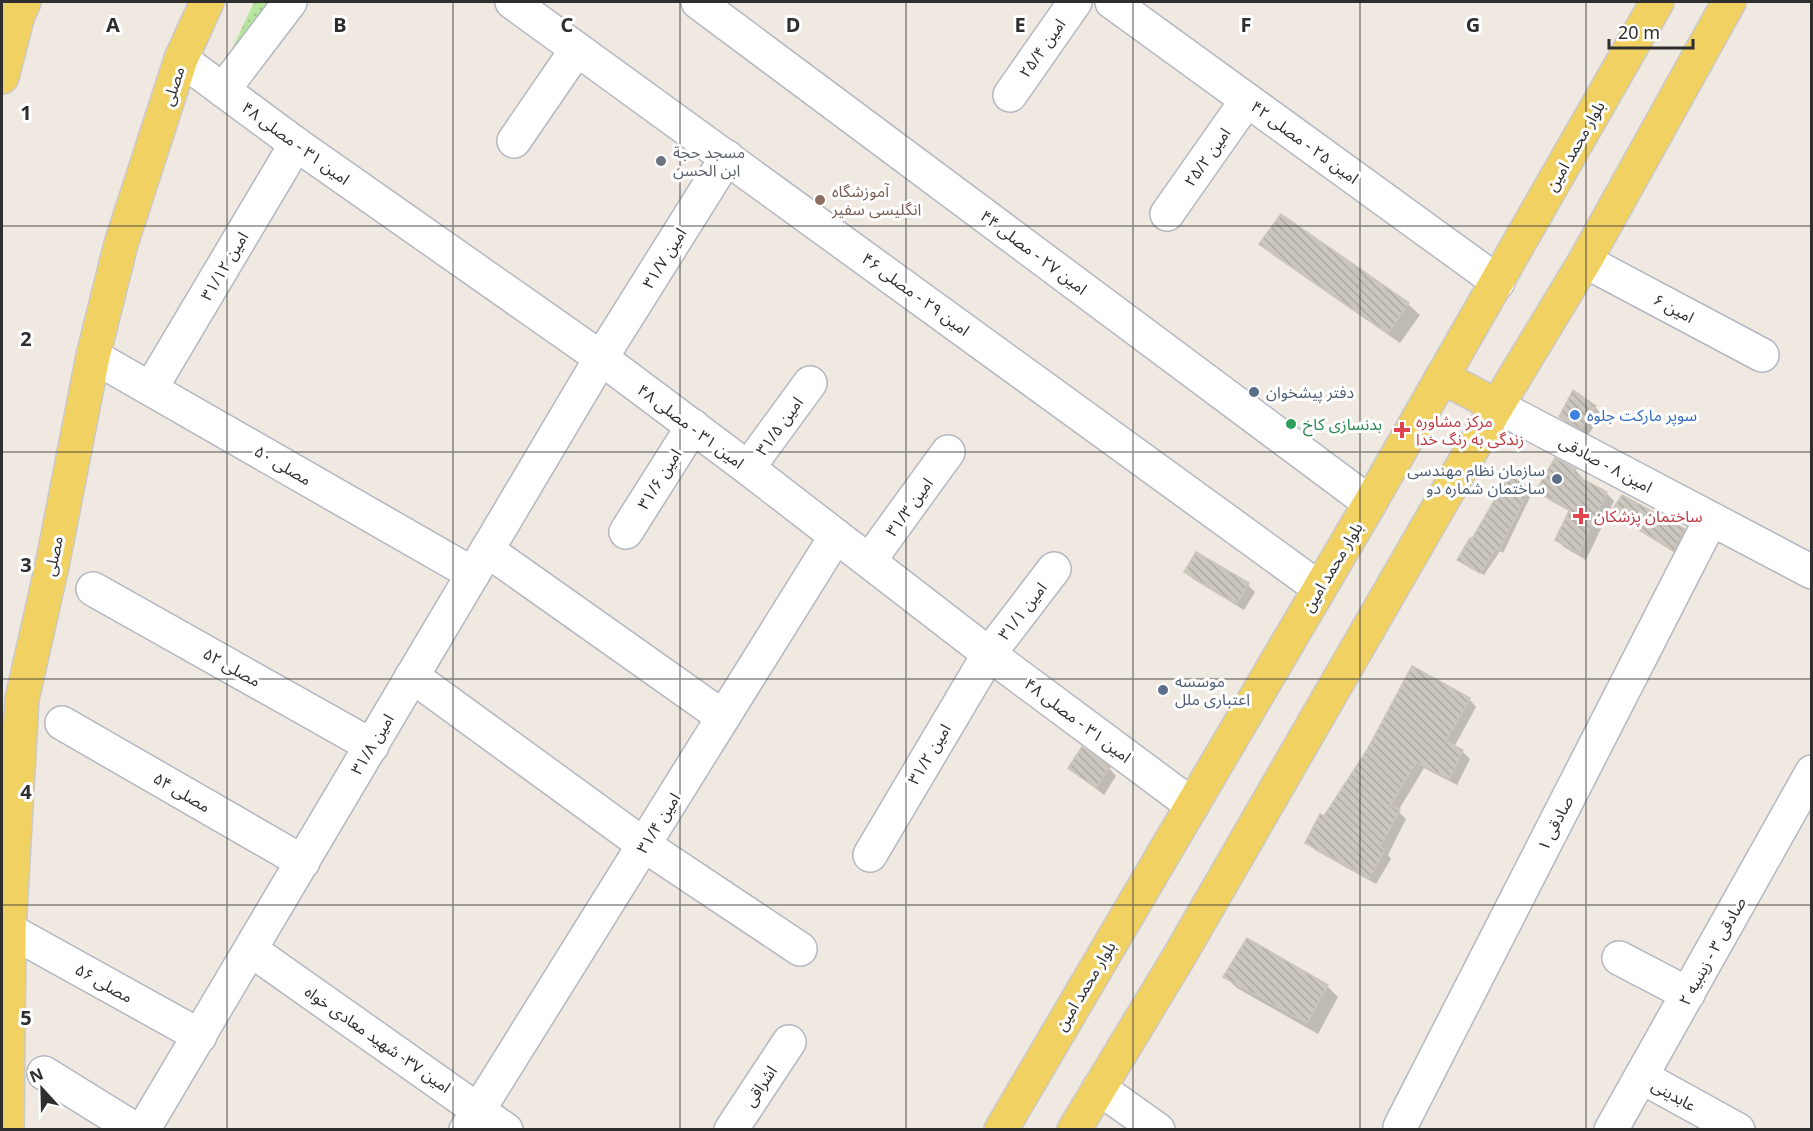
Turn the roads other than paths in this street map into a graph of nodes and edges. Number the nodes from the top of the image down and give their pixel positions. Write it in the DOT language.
graph roads {
  1 [pos="24,2"];
  2 [pos="207,2"];
  3 [pos="290,2"];
  4 [pos="512,2"];
  5 [pos="698,2"];
  6 [pos="1075,2"];
  7 [pos="1112,2"];
  8 [pos="1657,2"];
  9 [pos="1729,2"];
  10 [pos="577,49"];
  11 [pos="182,59"];
  12 [pos="2,77"];
  13 [pos="223,90"];
  14 [pos="1010,95"];
  15 [pos="1247,100"];
  16 [pos="514,141"];
  17 [pos="296,144"];
  18 [pos="727,157"];
  19 [pos="1167,214"];
  20 [pos="1585,261"];
  21 [pos="1498,282"];
  22 [pos="1762,355"];
  23 [pos="93,357"];
  24 [pos="601,358"];
  25 [pos="1442,377"];
  26 [pos="810,383"];
  27 [pos="151,388"];
  28 [pos="1497,406"];
  29 [pos="693,426"];
  30 [pos="948,452"];
  31 [pos="748,468"];
  32 [pos="1370,503"];
  33 [pos="1711,519"];
  34 [pos="626,532"];
  35 [pos="836,536"];
  36 [pos="869,561"];
  37 [pos="480,562"];
  38 [pos="1054,569"];
  39 [pos="1812,572"];
  40 [pos="1319,588"];
  41 [pos="93,589"];
  42 [pos="989,654"];
  43 [pos="412,676"];
  44 [pos="723,717"];
  45 [pos="62,723"];
  46 [pos="372,746"];
  47 [pos="1812,772"];
  48 [pos="1192,805"];
  49 [pos="644,845"];
  50 [pos="870,855"];
  51 [pos="303,862"];
  52 [pos="9,930"];
  53 [pos="800,949"];
  54 [pos="251,950"];
  55 [pos="1619,958"];
  56 [pos="1688,993"];
  57 [pos="200,1036"];
  58 [pos="789,1042"];
  59 [pos="44,1073"];
  60 [pos="1642,1077"];
  61 [pos="1099,1088"];
  62 [pos="472,1120"];
  63 [pos="1400,1127"];
  64 [pos="7,1130"];
  65 [pos="136,1130"];
  66 [pos="143,1130"];
  67 [pos="506,1130"];
  68 [pos="731,1130"];
  69 [pos="1001,1130"];
  70 [pos="1074,1130"];
  71 [pos="1158,1130"];
  72 [pos="1611,1130"];
  73 [pos="1738,1130"];
  1 -- 12 [label="main road"];
  2 -- 11 [label="main road, مصلی"];
  3 -- 13 [label="street"];
  4 -- 10 [label="street, امین ۲۹ - مصلی ۴۶"];
  5 -- 32 [label="street, امین ۲۷ - مصلی ۴۴"];
  6 -- 14 [label="street, امین ۲۵/۴"];
  7 -- 15 [label="street, امین ۲۵ - مصلی ۴۲"];
  8 -- 21 [label="main road, بلوار محمد امین"];
  9 -- 20 [label="main road"];
  10 -- 16 [label="street"];
  10 -- 18 [label="street, امین ۲۹ - مصلی ۴۶"];
  11 -- 13 [label="street, امین ۳۱ - مصلی ۴۸"];
  11 -- 23 [label="main road, مصلی"];
  13 -- 17 [label="street, امین ۳۱ - مصلی ۴۸"];
  15 -- 19 [label="street, امین ۲۵/۲"];
  15 -- 21 [label="street, امین ۲۵ - مصلی ۴۲"];
  17 -- 24 [label="street, امین ۳۱ - مصلی ۴۸"];
  17 -- 27 [label="street, امین ۳۱/۱۲"];
  18 -- 24 [label="street, امین ۳۱/۷"];
  18 -- 40 [label="street, امین ۲۹ - مصلی ۴۶"];
  20 -- 22 [label="street, امین ۶"];
  20 -- 28 [label="main road"];
  21 -- 25 [label="main road, بلوار محمد امین"];
  23 -- 27 [label="street, مصلی ۵۰"];
  23 -- 52 [label="main road, مصلی"];
  24 -- 29 [label="street, امین ۳۱ - مصلی ۴۸"];
  24 -- 37 [label="street, امین ۳۱/۸"];
  25 -- 28 [label="main road"];
  25 -- 32 [label="main road, بلوار محمد امین"];
  26 -- 31 [label="street, امین ۳۱/۵"];
  27 -- 37 [label="street, مصلی ۵۰"];
  28 -- 33 [label="street, امین ۸ - صادقی"];
  28 -- 61 [label="main road"];
  29 -- 31 [label="street, امین ۳۱ - مصلی ۴۸"];
  29 -- 34 [label="street, امین ۳۱/۶"];
  30 -- 36 [label="street, امین ۳۱/۳"];
  31 -- 35 [label="street, امین ۳۱ - مصلی ۴۸"];
  32 -- 40 [label="main road, بلوار محمد امین"];
  33 -- 39 [label="street, امین ۸ - صادقی"];
  33 -- 63 [label="street, صادقی ۱"];
  35 -- 36 [label="street, امین ۳۱ - مصلی ۴۸"];
  35 -- 44 [label="street, امین ۳۱/۴"];
  36 -- 42 [label="street, امین ۳۱ - مصلی ۴۸"];
  37 -- 43 [label="street, امین ۳۱/۸"];
  37 -- 44 [label="street, مصلی ۵۰"];
  38 -- 42 [label="street, امین ۳۱/۱"];
  40 -- 48 [label="main road, بلوار محمد امین"];
  41 -- 46 [label="street, مصلی ۵۲"];
  42 -- 48 [label="street, امین ۳۱ - مصلی ۴۸"];
  42 -- 50 [label="street, امین ۳۱/۲"];
  43 -- 46 [label="street, امین ۳۱/۸"];
  43 -- 49 [label="street"];
  44 -- 49 [label="street, امین ۳۱/۴"];
  45 -- 51 [label="street, مصلی ۵۴"];
  46 -- 51 [label="street, امین ۳۱/۸"];
  47 -- 56 [label="street, صادقی ۳ - زینبیه ۲"];
  48 -- 69 [label="main road, بلوار محمد امین"];
  49 -- 53 [label="street"];
  49 -- 62 [label="street, امین ۳۱/۴"];
  51 -- 54 [label="street, امین ۳۱/۸"];
  52 -- 57 [label="street, مصلی ۵۶"];
  52 -- 64 [label="main road, مصلی"];
  54 -- 57 [label="street, امین ۳۱/۸"];
  54 -- 62 [label="street, امین ۳۷- شهید معادی خواه"];
  55 -- 56 [label="street"];
  56 -- 60 [label="street, صادقی ۳ - زینبیه ۲"];
  57 -- 66 [label="street, امین ۳۱/۸"];
  58 -- 68 [label="street, اشراقی"];
  59 -- 65 [label="street"];
  60 -- 72 [label="street, صادقی ۳ - زینبیه ۲"];
  60 -- 73 [label="street, عابدینی"];
  61 -- 70 [label="main road"];
  61 -- 71 [label="street"];
  62 -- 67 [label="street, امین ۳۷- شهید معادی خواه"];
}
